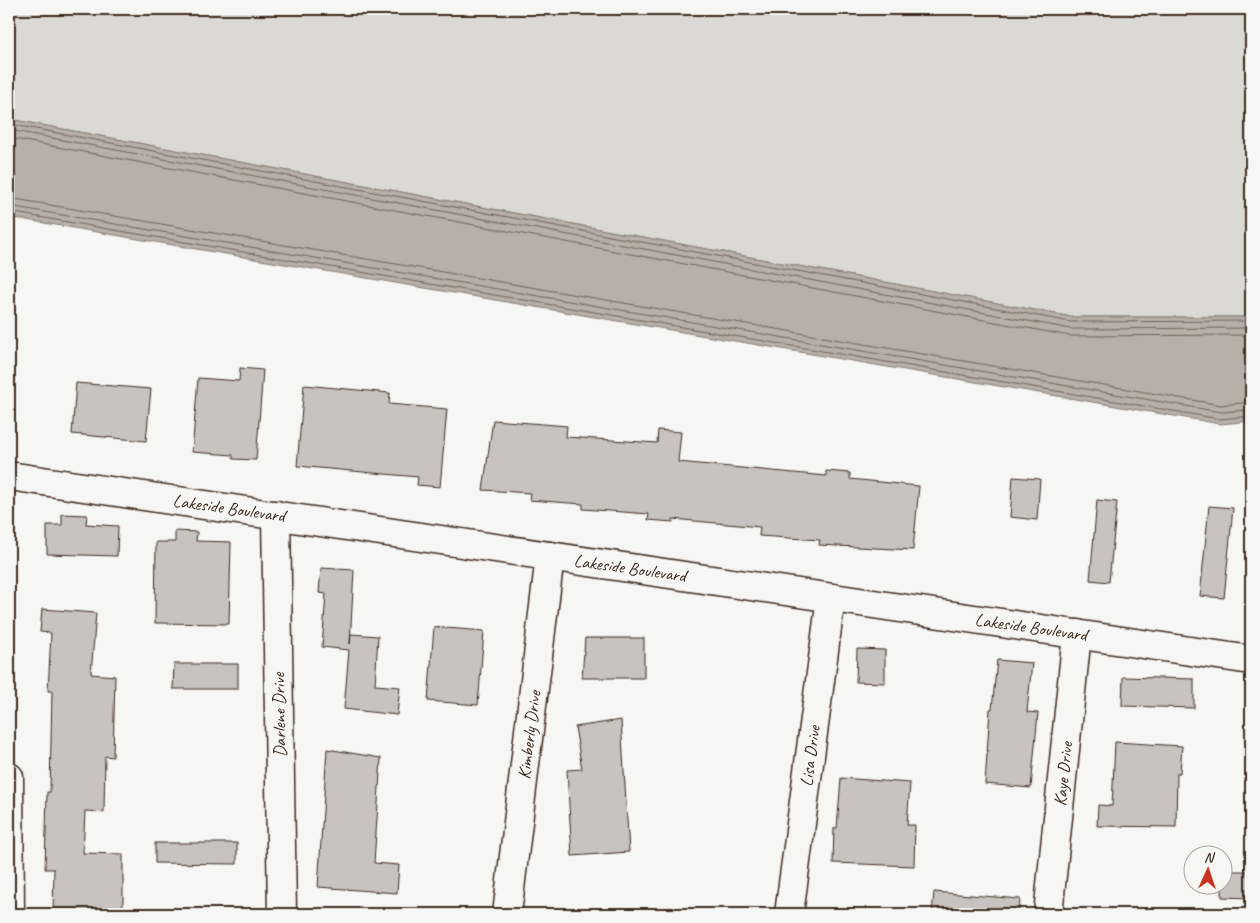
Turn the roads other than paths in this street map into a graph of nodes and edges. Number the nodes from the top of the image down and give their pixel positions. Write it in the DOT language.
graph roads {
  1 [pos="9,476"];
  2 [pos="276,515"];
  3 [pos="550,556"];
  4 [pos="831,598"];
  5 [pos="1077,634"];
  6 [pos="1251,660"];
  7 [pos="9,777"];
  8 [pos="10,914"];
  9 [pos="282,914"];
  10 [pos="507,914"];
  11 [pos="789,914"];
  12 [pos="1048,914"];
  1 -- 2 [label="lane, Lakeside Boulevard"];
  2 -- 3 [label="lane, Lakeside Boulevard"];
  2 -- 9 [label="lane, Darlene Drive"];
  3 -- 4 [label="lane, Lakeside Boulevard"];
  3 -- 10 [label="lane, Kimberly Drive"];
  4 -- 5 [label="lane, Lakeside Boulevard"];
  4 -- 11 [label="lane, Lisa Drive"];
  5 -- 6 [label="lane, Lakeside Boulevard"];
  5 -- 12 [label="lane, Kaye Drive"];
  7 -- 8 [label="lane"];
}
